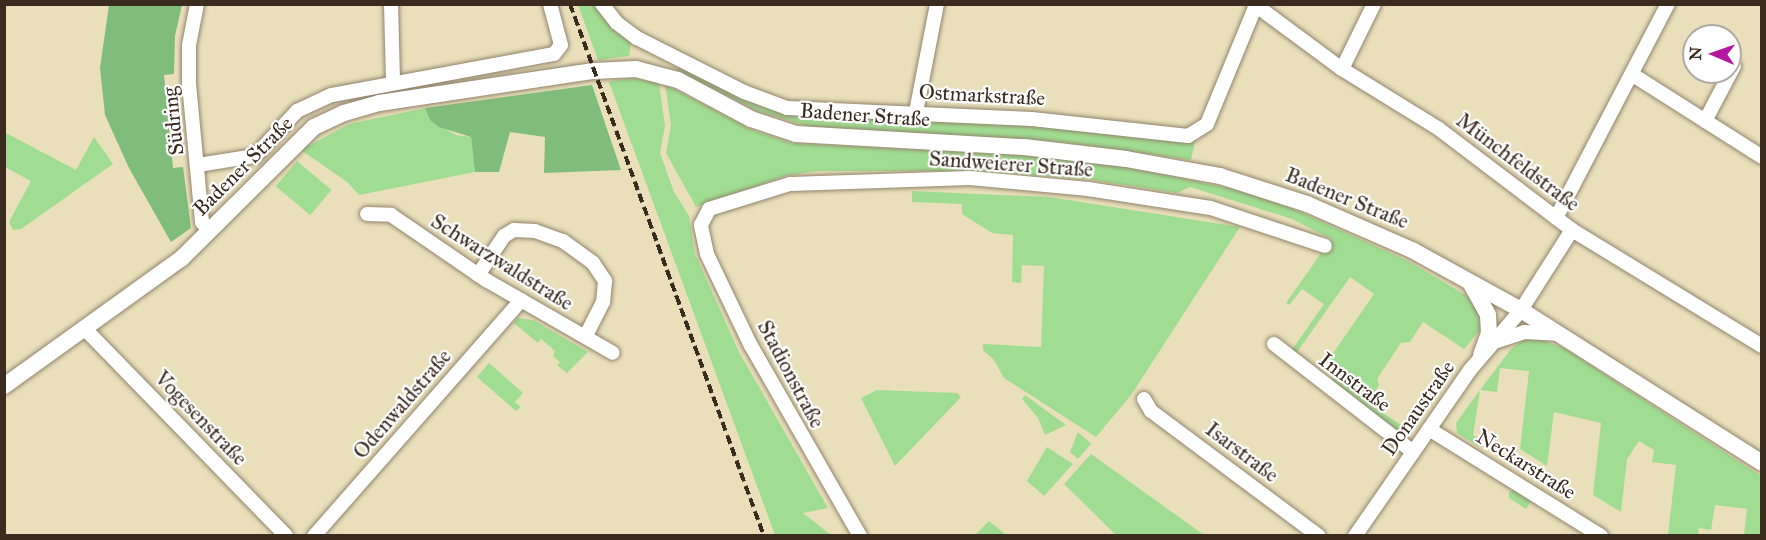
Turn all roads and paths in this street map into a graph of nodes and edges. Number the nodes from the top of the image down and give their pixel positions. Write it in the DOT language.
graph roads {
  1 [pos="197,4"];
  2 [pos="391,4"];
  3 [pos="550,4"];
  4 [pos="602,4"];
  5 [pos="937,4"];
  6 [pos="1374,4"];
  7 [pos="1668,4"];
  8 [pos="1255,5"];
  9 [pos="1342,69"];
  10 [pos="1633,75"];
  11 [pos="393,83"];
  12 [pos="1725,84"];
  13 [pos="916,112"];
  14 [pos="1705,121"];
  15 [pos="1761,157"];
  16 [pos="198,165"];
  17 [pos="368,214"];
  18 [pos="1556,218"];
  19 [pos="701,225"];
  20 [pos="1572,230"];
  21 [pos="210,231"];
  22 [pos="1324,246"];
  23 [pos="478,275"];
  24 [pos="1469,281"];
  25 [pos="521,300"];
  26 [pos="1521,310"];
  27 [pos="86,330"];
  28 [pos="1559,334"];
  29 [pos="585,337"];
  30 [pos="1274,344"];
  31 [pos="1761,346"];
  32 [pos="1487,349"];
  33 [pos="613,353"];
  34 [pos="4,386"];
  35 [pos="1144,399"];
  36 [pos="1429,429"];
  37 [pos="1413,452"];
  38 [pos="1761,462"];
  39 [pos="286,536"];
  40 [pos="314,536"];
  41 [pos="860,536"];
  42 [pos="1319,536"];
  43 [pos="1355,536"];
  44 [pos="1601,536"];
  1 -- 16 [label="street, Südring"];
  2 -- 11 [label="street"];
  3 -- 11 [label="street"];
  4 -- 13 [label="street, Ostmarkstraße"];
  5 -- 13 [label="street"];
  6 -- 9 [label="street"];
  7 -- 10 [label="street"];
  8 -- 9 [label="street, Münchfeldstraße"];
  8 -- 13 [label="street, Ostmarkstraße"];
  9 -- 18 [label="street, Münchfeldstraße"];
  10 -- 14 [label="street"];
  10 -- 18 [label="street"];
  11 -- 16 [label="street"];
  12 -- 14 [label="street"];
  14 -- 15 [label="street"];
  16 -- 21 [label="street, Südring"];
  17 -- 23 [label="street, Schwarzwaldstraße"];
  18 -- 20 [label="street, Münchfeldstraße"];
  19 -- 22 [label="street, Sandweierer Straße"];
  19 -- 41 [label="street, Stadionstraße"];
  20 -- 26 [label="street, Donaustraße"];
  20 -- 31 [label="street, Münchfeldstraße"];
  21 -- 24 [label="main road, Badener Straße"];
  21 -- 27 [label="main road, Badener Straße"];
  23 -- 25 [label="street, Schwarzwaldstraße"];
  23 -- 29 [label="street"];
  24 -- 26 [label="main road, Badener Straße"];
  24 -- 32 [label="main road"];
  25 -- 29 [label="street, Schwarzwaldstraße"];
  25 -- 40 [label="street, Odenwaldstraße"];
  26 -- 28 [label="main road, Badener Straße"];
  26 -- 32 [label="street, Donaustraße"];
  27 -- 34 [label="main road, Badener Straße"];
  27 -- 39 [label="street, Vogesenstraße"];
  28 -- 32 [label="street"];
  28 -- 38 [label="main road, Badener Straße"];
  29 -- 33 [label="street, Schwarzwaldstraße"];
  30 -- 37 [label="street, Innstraße"];
  32 -- 36 [label="street, Donaustraße"];
  35 -- 42 [label="street, Isarstraße"];
  36 -- 37 [label="street, Donaustraße"];
  36 -- 44 [label="street, Neckarstraße"];
  37 -- 43 [label="street, Donaustraße"];
}
